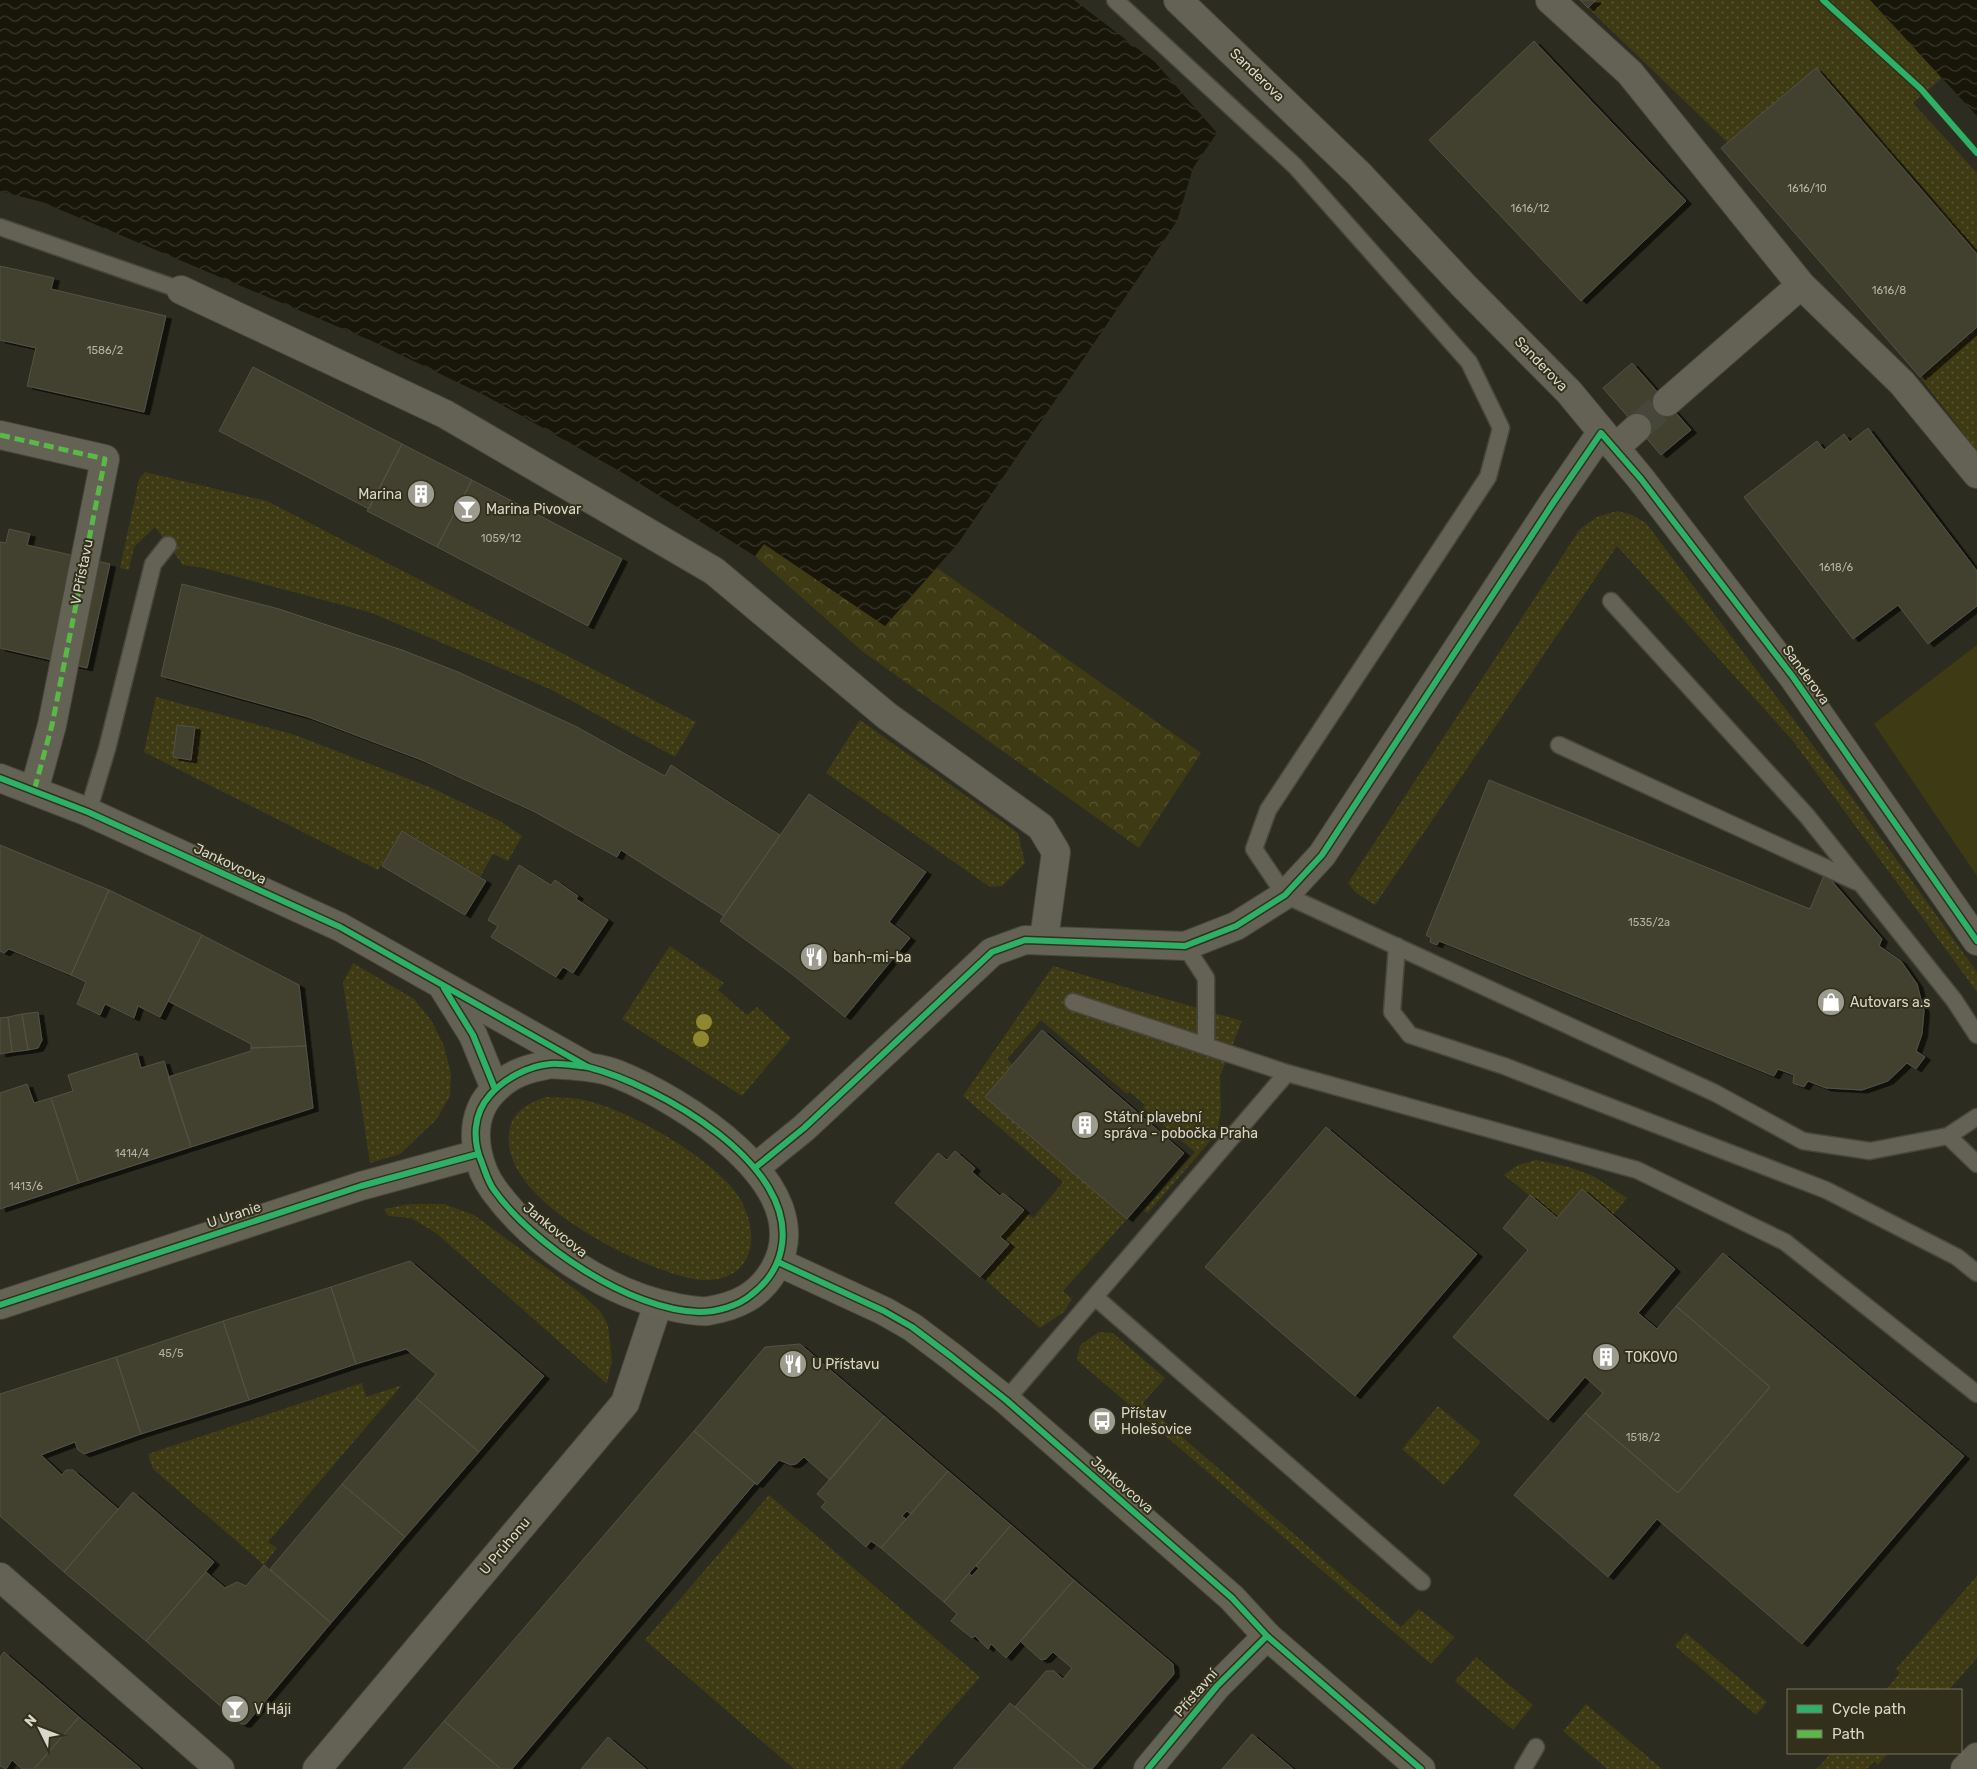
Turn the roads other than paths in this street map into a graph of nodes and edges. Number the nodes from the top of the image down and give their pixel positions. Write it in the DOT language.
graph roads {
  1 [pos="1115,0"];
  2 [pos="1550,0"];
  3 [pos="1195,5"];
  4 [pos="0,227"];
  5 [pos="1802,285"];
  6 [pos="182,290"];
  7 [pos="1667,402"];
  8 [pos="1638,428"];
  9 [pos="0,435"];
  10 [pos="1608,441"];
  11 [pos="1977,474"];
  12 [pos="168,545"];
  13 [pos="1611,601"];
  14 [pos="1559,744"];
  15 [pos="0,778"];
  16 [pos="34,791"];
  17 [pos="88,812"];
  18 [pos="1861,884"];
  19 [pos="1285,895"];
  20 [pos="1973,928"];
  21 [pos="1044,940"];
  22 [pos="1185,946"];
  23 [pos="1397,946"];
  24 [pos="443,986"];
  25 [pos="1073,1002"];
  26 [pos="1977,1035"];
  27 [pos="1206,1046"];
  28 [pos="588,1067"];
  29 [pos="1287,1073"];
  30 [pos="495,1089"];
  31 [pos="1977,1117"];
  32 [pos="1948,1136"];
  33 [pos="478,1154"];
  34 [pos="1977,1164"];
  35 [pos="756,1168"];
  36 [pos="778,1262"];
  37 [pos="1977,1272"];
  38 [pos="1095,1297"];
  39 [pos="658,1304"];
  40 [pos="0,1305"];
  41 [pos="1977,1394"];
  42 [pos="1006,1400"];
  43 [pos="0,1577"];
  44 [pos="1422,1582"];
  45 [pos="1267,1636"];
  46 [pos="1536,1747"];
  47 [pos="1977,1757"];
  48 [pos="220,1769"];
  49 [pos="317,1769"];
  50 [pos="1148,1769"];
  51 [pos="1421,1769"];
  52 [pos="1523,1769"];
  53 [pos="1965,1769"];
  1 -- 19 [label="lane"];
  2 -- 5 [label="street"];
  3 -- 10 [label="street, Sanderova"];
  4 -- 6 [label="lane"];
  5 -- 7 [label="street"];
  5 -- 11 [label="street"];
  6 -- 21 [label="street"];
  8 -- 10 [label="street"];
  9 -- 16 [label="street, V Přístavu"];
  10 -- 19 [label="street"];
  10 -- 20 [label="street, Sanderova"];
  12 -- 17 [label="lane"];
  13 -- 18 [label="lane"];
  14 -- 18 [label="lane"];
  15 -- 16 [label="street, Jankovcova"];
  16 -- 17 [label="street, Jankovcova"];
  17 -- 24 [label="street, Jankovcova"];
  18 -- 26 [label="lane"];
  19 -- 22 [label="street"];
  19 -- 23 [label="lane"];
  21 -- 22 [label="street"];
  21 -- 35 [label="street"];
  22 -- 27 [label="lane"];
  23 -- 32 [label="lane"];
  23 -- 37 [label="lane"];
  24 -- 28 [label="street, Jankovcova"];
  24 -- 30 [label="street, Jankovcova"];
  25 -- 27 [label="lane"];
  27 -- 29 [label="lane"];
  28 -- 30 [label="main road"];
  28 -- 35 [label="main road, Jankovcova"];
  29 -- 38 [label="lane"];
  29 -- 41 [label="lane"];
  30 -- 33 [label="main road, Jankovcova"];
  31 -- 32 [label="lane"];
  32 -- 34 [label="lane"];
  33 -- 39 [label="main road, Jankovcova"];
  33 -- 40 [label="main road, U Uranie"];
  35 -- 36 [label="main road, Jankovcova"];
  36 -- 39 [label="main road, Jankovcova"];
  36 -- 42 [label="main road, Jankovcova"];
  38 -- 42 [label="lane"];
  38 -- 44 [label="lane"];
  39 -- 49 [label="street, U Průhonu"];
  42 -- 45 [label="main road, Jankovcova"];
  43 -- 48 [label="street"];
  45 -- 50 [label="street, Přístavní"];
  45 -- 51 [label="main road, Jankovcova"];
  46 -- 52 [label="lane"];
  47 -- 53 [label="main road"];
}
